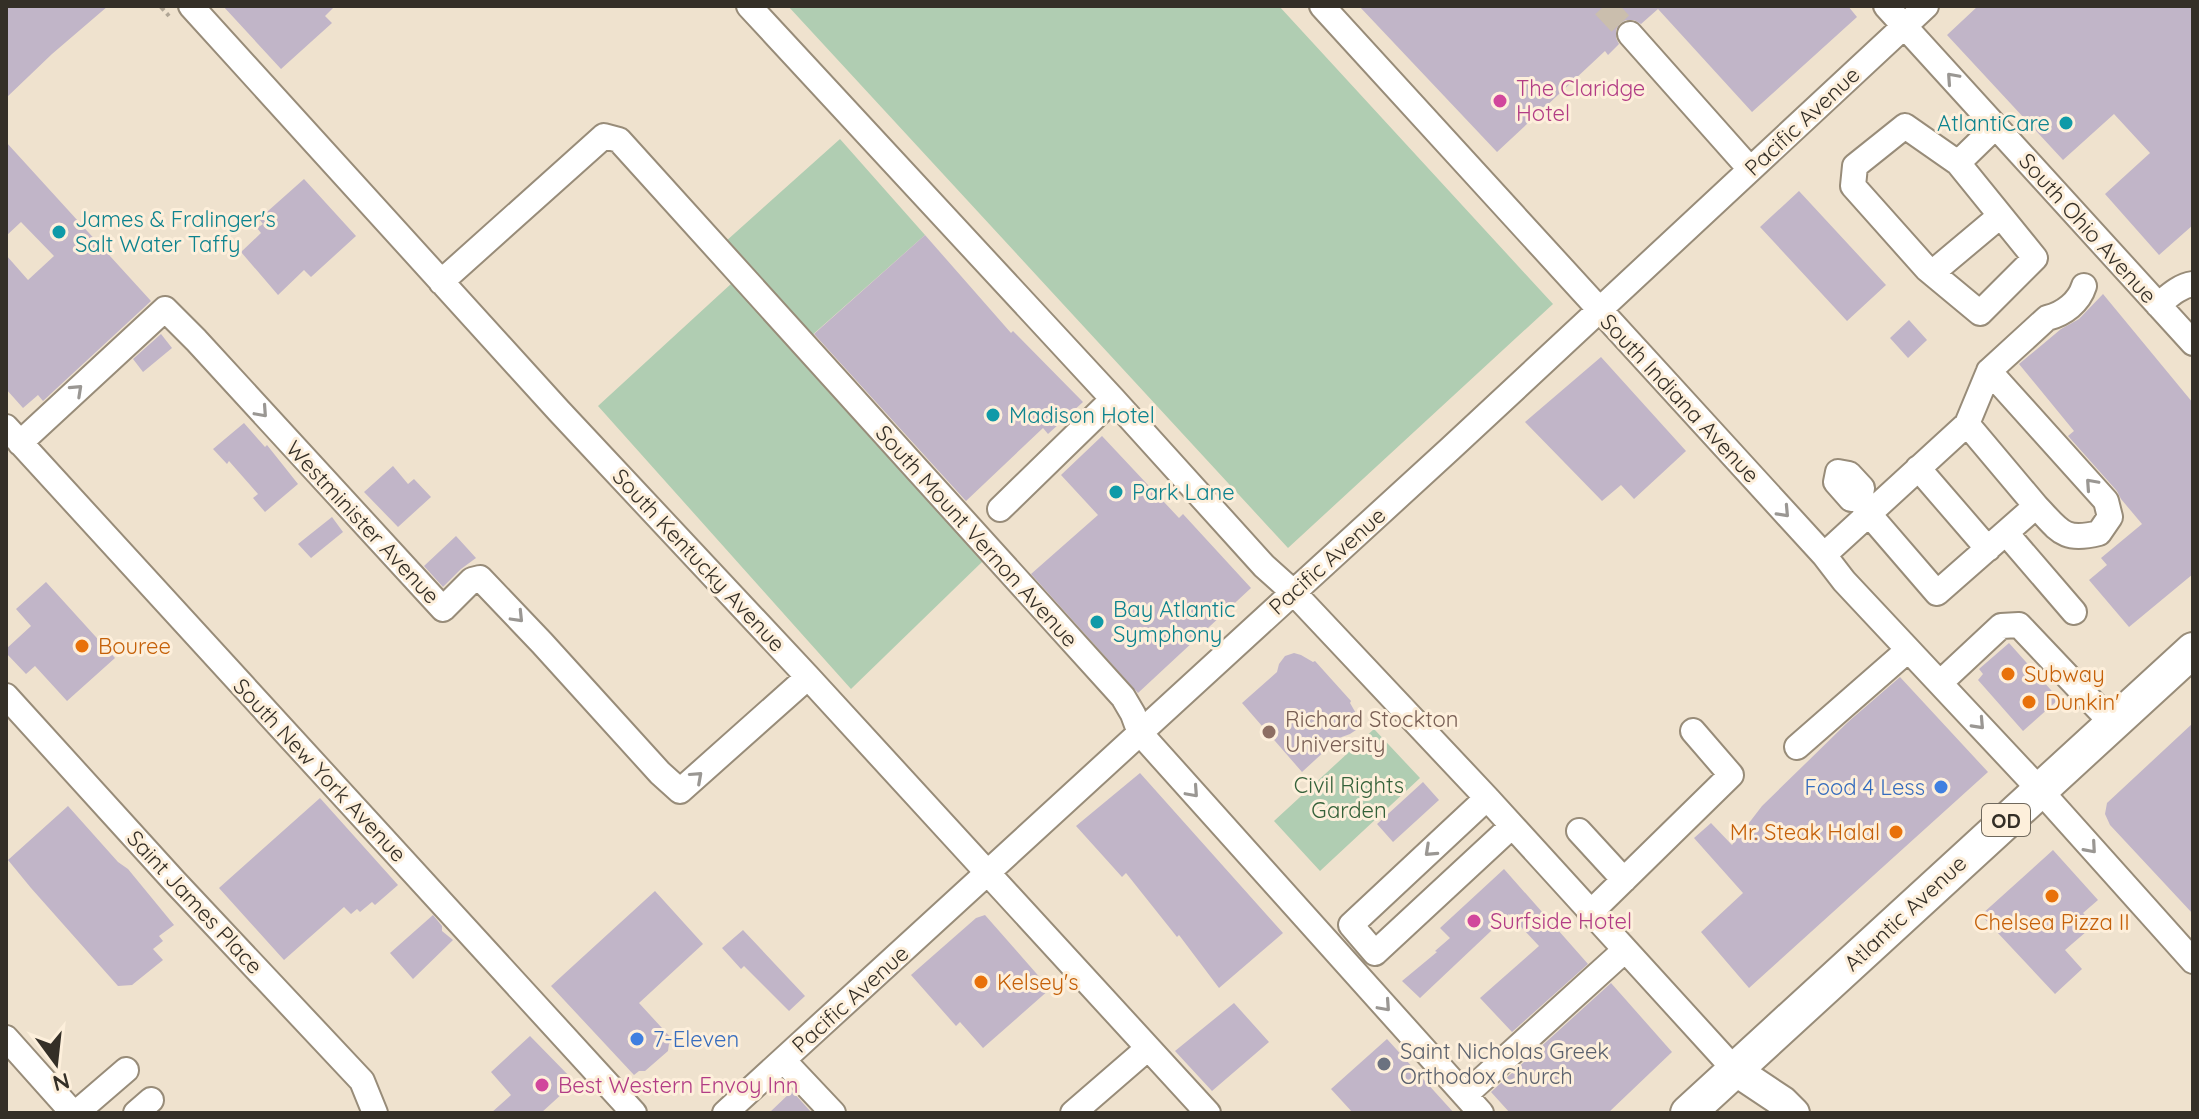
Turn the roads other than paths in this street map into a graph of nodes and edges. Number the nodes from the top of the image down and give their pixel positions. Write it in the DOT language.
graph roads {
  1 [pos="191,6"];
  2 [pos="749,6"];
  3 [pos="1322,6"];
  4 [pos="1886,6"];
  5 [pos="1926,6"];
  6 [pos="1904,26"];
  7 [pos="1630,34"];
  8 [pos="1996,126"];
  9 [pos="1958,163"];
  10 [pos="1750,169"];
  11 [pos="2000,216"];
  12 [pos="2117,259"];
  13 [pos="1932,273"];
  14 [pos="441,282"];
  15 [pos="2193,284"];
  16 [pos="2158,305"];
  17 [pos="1599,310"];
  18 [pos="2188,327"];
  19 [pos="1989,371"];
  20 [pos="1113,399"];
  21 [pos="1967,424"];
  22 [pos="13,435"];
  23 [pos="1918,468"];
  24 [pos="1864,506"];
  25 [pos="2036,506"];
  26 [pos="1000,509"];
  27 [pos="1997,541"];
  28 [pos="1824,555"];
  29 [pos="1293,592"];
  30 [pos="2074,612"];
  31 [pos="1908,650"];
  32 [pos="2193,650"];
  33 [pos="808,677"];
  34 [pos="1941,682"];
  35 [pos="6,696"];
  36 [pos="2112,723"];
  37 [pos="1693,731"];
  38 [pos="1140,733"];
  39 [pos="1797,747"];
  40 [pos="2039,789"];
  41 [pos="1487,798"];
  42 [pos="1512,826"];
  43 [pos="1579,831"];
  44 [pos="988,872"];
  45 [pos="1624,880"];
  46 [pos="1590,913"];
  47 [pos="1351,925"];
  48 [pos="1329,944"];
  49 [pos="1625,950"];
  50 [pos="1375,953"];
  51 [pos="2193,961"];
  52 [pos="1354,972"];
  53 [pos="6,1038"];
  54 [pos="1147,1049"];
  55 [pos="783,1060"];
  56 [pos="126,1070"];
  57 [pos="1735,1070"];
  58 [pos="1473,1104"];
  59 [pos="74,1113"];
  60 [pos="375,1113"];
  61 [pos="634,1113"];
  62 [pos="725,1113"];
  63 [pos="833,1113"];
  64 [pos="1073,1113"];
  65 [pos="1208,1113"];
  66 [pos="1688,1113"];
  67 [pos="1768,1113"];
  68 [pos="1794,1113"];
  1 -- 14 [label="street, South Kentucky Avenue"];
  2 -- 20 [label="street"];
  3 -- 17 [label="street, South Indiana Avenue"];
  4 -- 6 [label="street, South Ohio Avenue"];
  5 -- 6 [label="street, Pacific Avenue"];
  8 -- 6 [label="street, South Ohio Avenue, one-way"];
  6 -- 10 [label="street, Pacific Avenue"];
  7 -- 10 [label="street"];
  8 -- 9 [label="street"];
  8 -- 12 [label="street, South Ohio Avenue"];
  9 -- 11 [label="street"];
  9 -- 13 [label="street"];
  10 -- 17 [label="street, Pacific Avenue"];
  11 -- 13 [label="street"];
  11 -- 13 [label="street"];
  12 -- 16 [label="street, South Ohio Avenue"];
  12 -- 19 [label="street"];
  14 -- 33 [label="street, South Kentucky Avenue"];
  14 -- 38 [label="street, South Mount Vernon Avenue"];
  15 -- 16 [label="street"];
  16 -- 18 [label="street, South Ohio Avenue"];
  17 -- 28 [label="street, South Indiana Avenue, one-way"];
  17 -- 29 [label="street, Pacific Avenue"];
  19 -- 21 [label="street"];
  25 -- 19 [label="street, one-way"];
  20 -- 26 [label="street"];
  20 -- 29 [label="street"];
  21 -- 23 [label="street"];
  21 -- 25 [label="street"];
  22 -- 33 [label="street, Westminister Avenue, one-way"];
  22 -- 61 [label="street, South New York Avenue"];
  23 -- 24 [label="street"];
  23 -- 27 [label="street"];
  24 -- 27 [label="street"];
  24 -- 28 [label="street"];
  25 -- 27 [label="street"];
  27 -- 30 [label="street"];
  28 -- 31 [label="street, South Indiana Avenue"];
  29 -- 38 [label="street, Pacific Avenue"];
  29 -- 41 [label="street"];
  31 -- 34 [label="street, South Indiana Avenue"];
  31 -- 39 [label="street"];
  32 -- 36 [label="highway, Atlantic Avenue / OD"];
  33 -- 44 [label="street, South Kentucky Avenue"];
  34 -- 36 [label="street"];
  34 -- 40 [label="street, South Indiana Avenue, one-way"];
  35 -- 60 [label="street, Saint James Place"];
  36 -- 40 [label="highway, Atlantic Avenue / OD"];
  37 -- 45 [label="street"];
  38 -- 44 [label="street, Pacific Avenue"];
  38 -- 48 [label="street, South Mount Vernon Avenue, one-way"];
  40 -- 51 [label="street, South Indiana Avenue, one-way"];
  40 -- 57 [label="highway, Atlantic Avenue / OD"];
  41 -- 42 [label="street"];
  41 -- 47 [label="street, one-way"];
  42 -- 46 [label="street"];
  42 -- 50 [label="street"];
  43 -- 45 [label="street"];
  44 -- 54 [label="street, South Kentucky Avenue"];
  44 -- 55 [label="street, Pacific Avenue"];
  45 -- 46 [label="street"];
  46 -- 49 [label="street"];
  47 -- 48 [label="street"];
  47 -- 50 [label="street"];
  48 -- 52 [label="street, South Mount Vernon Avenue"];
  49 -- 57 [label="street"];
  49 -- 58 [label="street"];
  50 -- 52 [label="street"];
  52 -- 58 [label="street, South Mount Vernon Avenue, one-way"];
  53 -- 59 [label="street"];
  54 -- 64 [label="street"];
  54 -- 65 [label="street, South Kentucky Avenue"];
  55 -- 62 [label="street, Pacific Avenue"];
  55 -- 63 [label="street"];
  56 -- 59 [label="street"];
  57 -- 66 [label="highway, Atlantic Avenue / OD"];
  57 -- 67 [label="main road"];
  57 -- 68 [label="main road"];
}
